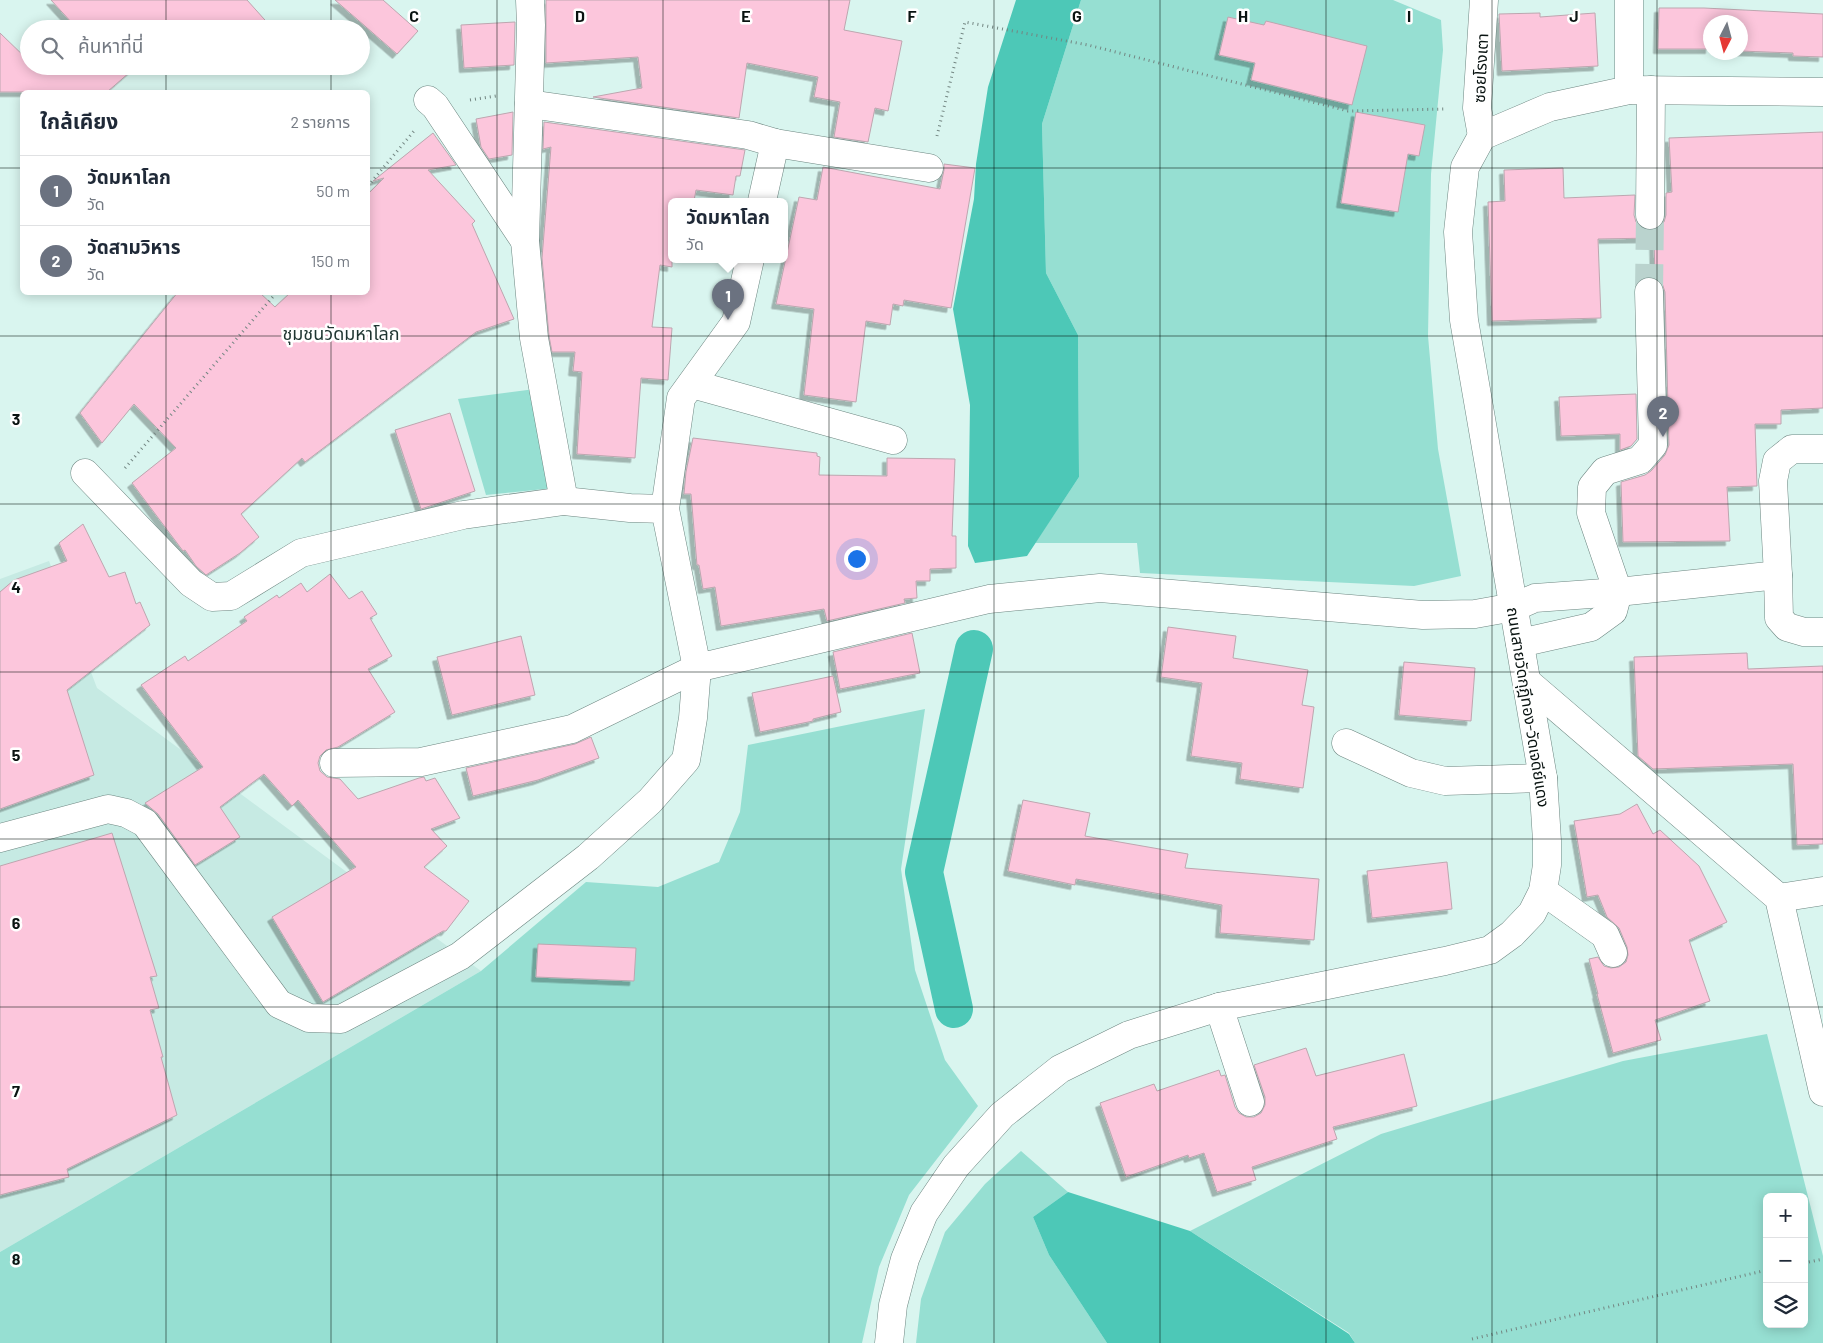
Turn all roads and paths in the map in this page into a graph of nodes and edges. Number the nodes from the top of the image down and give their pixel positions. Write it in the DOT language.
graph roads {
  1 [pos="530,0"];
  2 [pos="1484,0"];
  3 [pos="1629,0"];
  4 [pos="1640,90"];
  5 [pos="1823,92"];
  6 [pos="428,100"];
  7 [pos="528,104"];
  8 [pos="1478,108"];
  9 [pos="1482,136"];
  10 [pos="775,143"];
  11 [pos="929,168"];
  12 [pos="763,198"];
  13 [pos="1650,215"];
  14 [pos="525,241"];
  15 [pos="749,263"];
  16 [pos="1649,292"];
  17 [pos="275,295"];
  18 [pos="692,384"];
  19 [pos="893,440"];
  20 [pos="1823,449"];
  21 [pos="84,473"];
  22 [pos="103,492"];
  23 [pos="564,501"];
  24 [pos="665,509"];
  25 [pos="1778,575"];
  26 [pos="1618,592"];
  27 [pos="1514,607"];
  28 [pos="1823,632"];
  29 [pos="1520,643"];
  30 [pos="697,668"];
  31 [pos="1526,682"];
  32 [pos="1346,743"];
  33 [pos="334,763"];
  34 [pos="1543,778"];
  35 [pos="0,838"];
  36 [pos="1543,891"];
  37 [pos="1823,891"];
  38 [pos="1779,898"];
  39 [pos="1613,953"];
  40 [pos="1219,1007"];
  41 [pos="1823,1092"];
  42 [pos="1250,1102"];
  43 [pos="1823,1258"];
  44 [pos="1808,1262"];
  45 [pos="1763,1271"];
  46 [pos="1472,1339"];
  47 [pos="889,1343"];
  1 -- 7 [label="street"];
  2 -- 8 [label="street, ซอยโรงเตา"];
  3 -- 4 [label="street"];
  4 -- 5 [label="street"];
  4 -- 9 [label="street"];
  4 -- 13 [label="street"];
  6 -- 14 [label="street"];
  7 -- 10 [label="street"];
  7 -- 14 [label="street"];
  8 -- 9 [label="street, ซอยโรงเตา"];
  8 -- 11 [label="path"];
  9 -- 27 [label="street, ถนนสายวัดกุฎีทอง-วัดเจดีย์แดง"];
  10 -- 11 [label="street"];
  10 -- 12 [label="street"];
  14 -- 23 [label="street"];
  15 -- 18 [label="street"];
  16 -- 26 [label="street"];
  17 -- 22 [label="path"];
  18 -- 19 [label="street"];
  18 -- 24 [label="street"];
  20 -- 25 [label="street"];
  21 -- 22 [label="street"];
  22 -- 23 [label="street"];
  23 -- 24 [label="street"];
  24 -- 30 [label="street"];
  25 -- 26 [label="street"];
  25 -- 28 [label="street"];
  26 -- 27 [label="street"];
  26 -- 29 [label="street"];
  27 -- 29 [label="street, ถนนสายวัดกุฎีทอง-วัดเจดีย์แดง"];
  27 -- 30 [label="street"];
  29 -- 31 [label="street, ถนนสายวัดกุฎีทอง-วัดเจดีย์แดง"];
  30 -- 33 [label="street"];
  30 -- 35 [label="street"];
  31 -- 34 [label="street, ถนนสายวัดกุฎีทอง-วัดเจดีย์แดง"];
  31 -- 38 [label="street"];
  32 -- 34 [label="street"];
  34 -- 36 [label="street, ถนนสายวัดกุฎีทอง-วัดเจดีย์แดง"];
  36 -- 39 [label="street"];
  36 -- 40 [label="street, ถนนสายวัดกุฎีทอง-วัดเจดีย์แดง"];
  37 -- 38 [label="street"];
  38 -- 41 [label="street"];
  40 -- 42 [label="street"];
  40 -- 47 [label="street, ถนนสายวัดกุฎีทอง-วัดเจดีย์แดง"];
  43 -- 44 [label="path"];
  45 -- 46 [label="path"];
}
